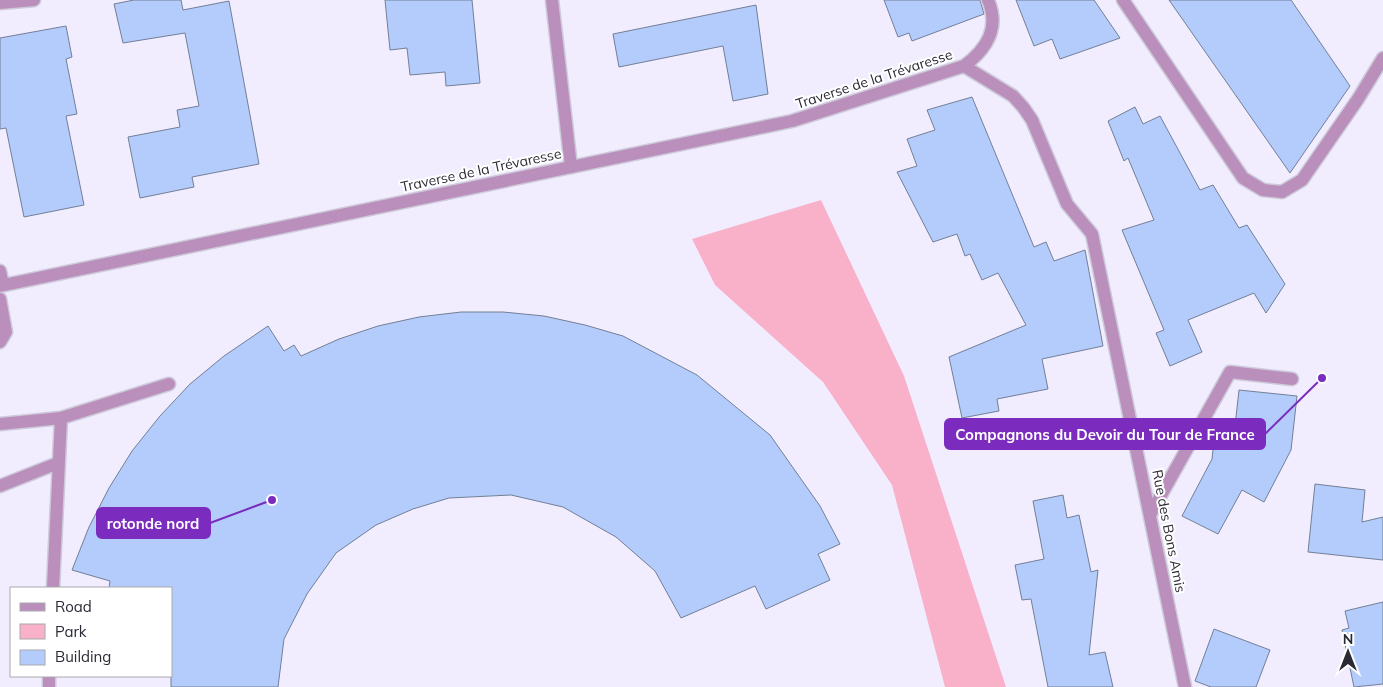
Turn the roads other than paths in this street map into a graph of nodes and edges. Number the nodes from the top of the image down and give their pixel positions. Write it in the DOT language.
graph roads {
  1 [pos="34,0"];
  2 [pos="552,0"];
  3 [pos="988,0"];
  4 [pos="1123,0"];
  5 [pos="0,3"];
  6 [pos="1383,58"];
  7 [pos="964,66"];
  8 [pos="571,167"];
  9 [pos="0,272"];
  10 [pos="2,285"];
  11 [pos="0,299"];
  12 [pos="0,342"];
  13 [pos="1292,380"];
  14 [pos="169,384"];
  15 [pos="61,418"];
  16 [pos="0,424"];
  17 [pos="58,463"];
  18 [pos="0,486"];
  19 [pos="1151,513"];
  20 [pos="53,587"];
  21 [pos="1185,687"];
  1 -- 5 [label="street"];
  2 -- 8 [label="street"];
  3 -- 7 [label="street"];
  4 -- 6 [label="street"];
  7 -- 8 [label="street, Traverse de la Trévaresse"];
  7 -- 19 [label="street, Rue des Bons Amis"];
  8 -- 10 [label="street, Traverse de la Trévaresse"];
  9 -- 10 [label="street"];
  11 -- 12 [label="street"];
  13 -- 19 [label="street"];
  14 -- 15 [label="street"];
  15 -- 16 [label="street"];
  15 -- 17 [label="street"];
  17 -- 18 [label="street"];
  17 -- 20 [label="street"];
  19 -- 21 [label="street, Rue des Bons Amis"];
}
